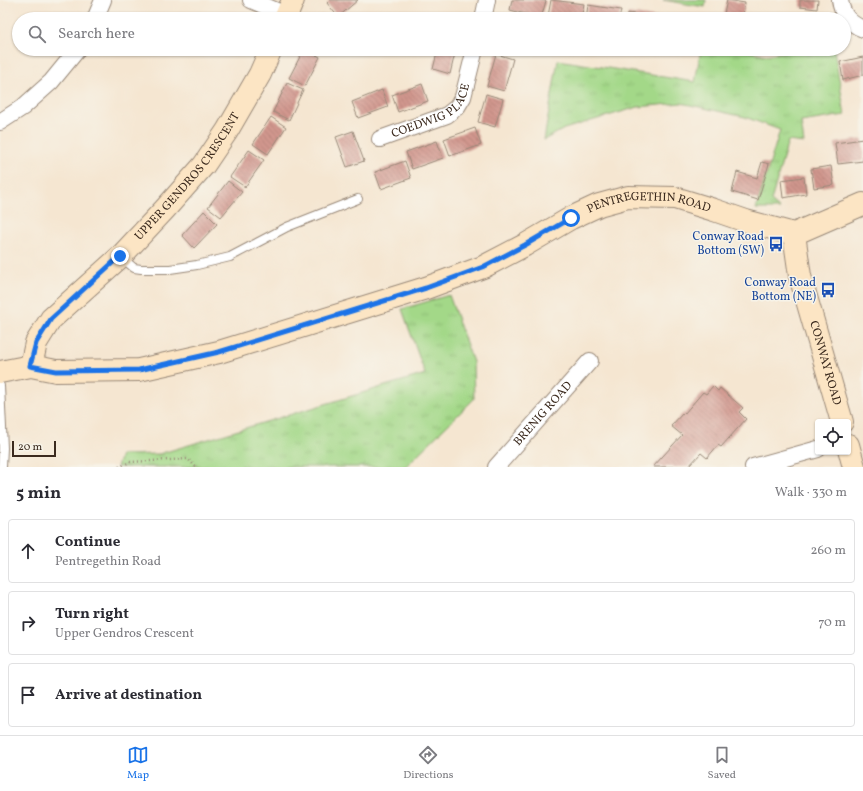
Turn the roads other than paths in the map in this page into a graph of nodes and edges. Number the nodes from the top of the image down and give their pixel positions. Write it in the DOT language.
graph roads {
  1 [pos="103,0"];
  2 [pos="251,0"];
  3 [pos="487,0"];
  4 [pos="840,0"];
  5 [pos="288,11"];
  6 [pos="98,12"];
  7 [pos="484,12"];
  8 [pos="843,12"];
  9 [pos="851,22"];
  10 [pos="863,29"];
  11 [pos="72,56"];
  12 [pos="268,56"];
  13 [pos="473,56"];
  14 [pos="0,122"];
  15 [pos="380,139"];
  16 [pos="358,199"];
  17 [pos="863,204"];
  18 [pos="794,234"];
  19 [pos="120,256"];
  20 [pos="590,362"];
  21 [pos="30,366"];
  22 [pos="0,372"];
  23 [pos="0,386"];
  24 [pos="841,419"];
  25 [pos="815,450"];
  26 [pos="851,455"];
  27 [pos="2,467"];
  28 [pos="496,467"];
  29 [pos="753,467"];
  30 [pos="854,467"];
  1 -- 6 [label="street"];
  2 -- 5 [label="street"];
  3 -- 7 [label="street"];
  4 -- 8 [label="street"];
  9 -- 10 [label="street"];
  11 -- 14 [label="street"];
  12 -- 19 [label="street, UPPER GENDROS CRESCENT"];
  13 -- 15 [label="street, COEDWIG PLACE"];
  16 -- 19 [label="lane"];
  17 -- 18 [label="street"];
  18 -- 21 [label="street, PENTREGETHIN ROAD"];
  18 -- 24 [label="street, CONWAY ROAD"];
  19 -- 21 [label="street, UPPER GENDROS CRESCENT"];
  20 -- 28 [label="street, BRENIG ROAD"];
  21 -- 22 [label="street, PENTREGETHIN ROAD"];
  23 -- 27 [label="lane"];
  25 -- 29 [label="street"];
  26 -- 30 [label="street"];
}
